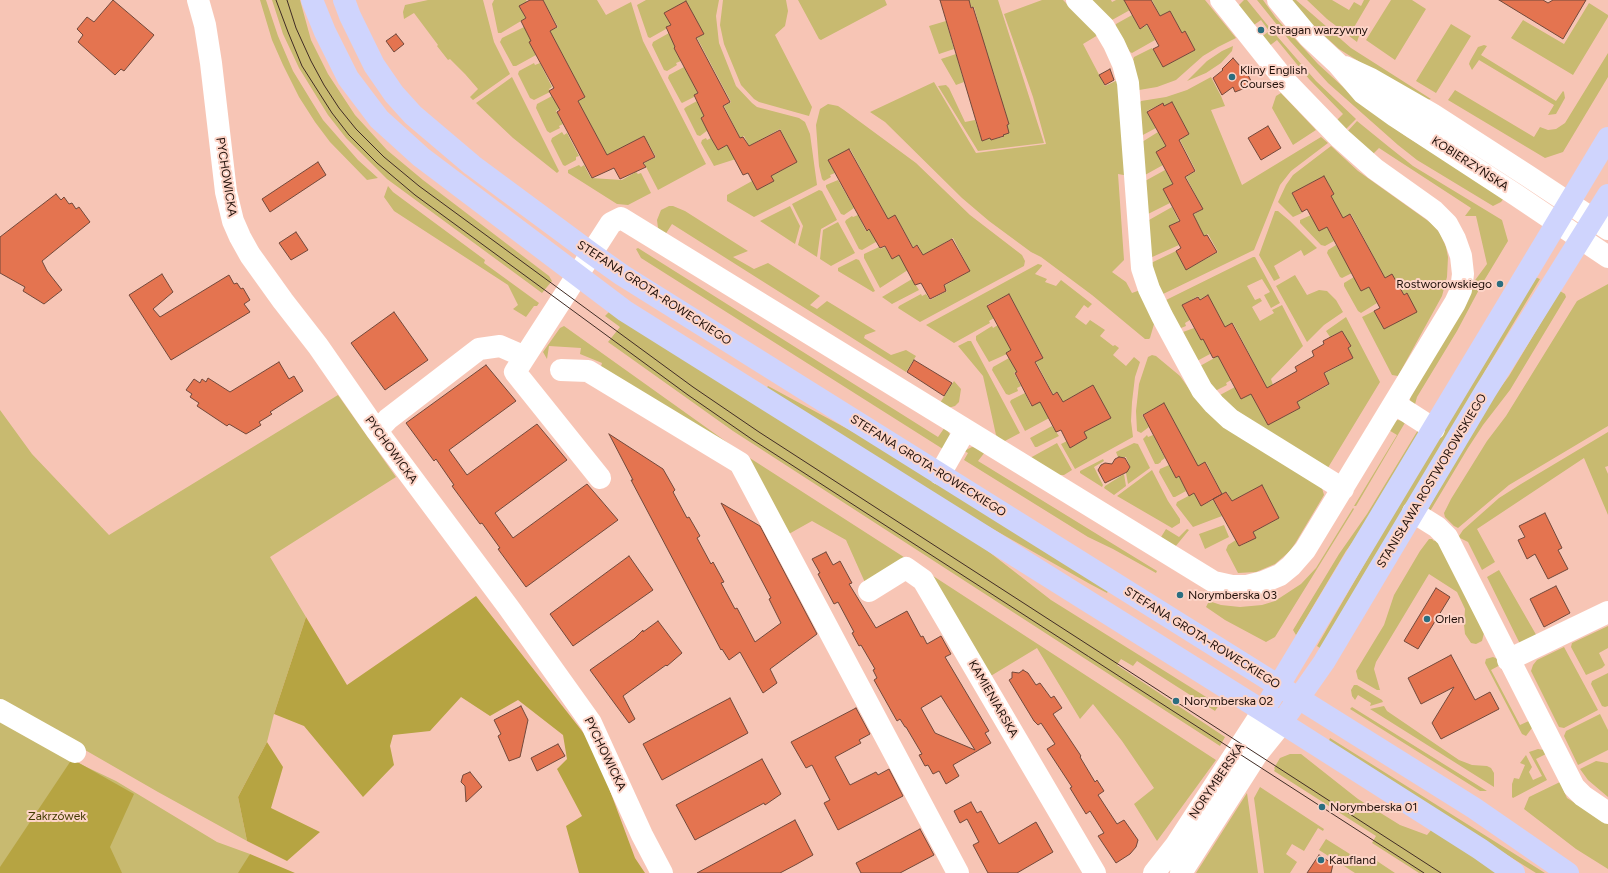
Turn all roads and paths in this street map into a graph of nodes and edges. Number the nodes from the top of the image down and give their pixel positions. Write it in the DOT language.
graph roads {
  1 [pos="198,0"];
  2 [pos="312,0"];
  3 [pos="344,0"];
  4 [pos="1076,0"];
  5 [pos="1220,0"];
  6 [pos="1278,0"];
  7 [pos="1338,64"];
  8 [pos="1608,138"];
  9 [pos="1608,195"];
  10 [pos="1569,202"];
  11 [pos="1557,222"];
  12 [pos="1601,224"];
  13 [pos="1580,238"];
  14 [pos="591,254"];
  15 [pos="1608,257"];
  16 [pos="576,276"];
  17 [pos="523,356"];
  18 [pos="561,370"];
  19 [pos="1395,404"];
  20 [pos="1434,429"];
  21 [pos="965,430"];
  22 [pos="377,431"];
  23 [pos="940,474"];
  24 [pos="600,478"];
  25 [pos="1343,489"];
  26 [pos="1413,512"];
  27 [pos="869,591"];
  28 [pos="1608,612"];
  29 [pos="1508,660"];
  30 [pos="1279,687"];
  31 [pos="1298,699"];
  32 [pos="0,710"];
  33 [pos="1263,711"];
  34 [pos="1282,722"];
  35 [pos="75,752"];
  36 [pos="1608,813"];
  37 [pos="662,873"];
  38 [pos="958,873"];
  39 [pos="1095,873"];
  40 [pos="1154,873"];
  41 [pos="1181,873"];
  42 [pos="1514,873"];
  43 [pos="1568,873"];
  1 -- 22 [label="street, PYCHOWICKA"];
  2 -- 16 [label="main road"];
  3 -- 14 [label="main road, STEFANA GROTA-ROWECKIEGO"];
  4 -- 25 [label="street"];
  5 -- 19 [label="street"];
  6 -- 7 [label="street, KOBIERZYŃSKA"];
  7 -- 10 [label="street, KOBIERZYŃSKA"];
  7 -- 11 [label="street, KOBIERZYŃSKA"];
  8 -- 10 [label="main road"];
  9 -- 12 [label="main road, STANISŁAWA ROSTWOROWSKIEGO"];
  10 -- 11 [label="main road"];
  10 -- 12 [label="street, KOBIERZYŃSKA"];
  11 -- 13 [label="street, KOBIERZYŃSKA"];
  11 -- 20 [label="main road"];
  12 -- 13 [label="main road, STANISŁAWA ROSTWOROWSKIEGO"];
  13 -- 15 [label="street, KOBIERZYŃSKA"];
  13 -- 26 [label="main road, STANISŁAWA ROSTWOROWSKIEGO"];
  14 -- 16 [label="street"];
  14 -- 21 [label="street"];
  14 -- 23 [label="main road, STEFANA GROTA-ROWECKIEGO"];
  16 -- 17 [label="street"];
  16 -- 33 [label="main road"];
  17 -- 22 [label="street"];
  17 -- 24 [label="street"];
  18 -- 38 [label="street"];
  19 -- 20 [label="street"];
  19 -- 25 [label="street"];
  20 -- 30 [label="main road"];
  21 -- 23 [label="street"];
  21 -- 25 [label="street"];
  22 -- 37 [label="street, PYCHOWICKA"];
  23 -- 30 [label="main road, STEFANA GROTA-ROWECKIEGO"];
  26 -- 29 [label="street"];
  26 -- 31 [label="main road, STANISŁAWA ROSTWOROWSKIEGO"];
  27 -- 39 [label="street, KAMIENIARSKA"];
  28 -- 29 [label="street"];
  29 -- 36 [label="street"];
  30 -- 31 [label="main road, STEFANA GROTA-ROWECKIEGO"];
  30 -- 33 [label="main road, NORYMBERSKA"];
  31 -- 34 [label="main road, STANISŁAWA ROSTWOROWSKIEGO"];
  31 -- 43 [label="main road, STEFANA GROTA-ROWECKIEGO"];
  32 -- 35 [label="street"];
  33 -- 34 [label="main road"];
  33 -- 40 [label="street, NORYMBERSKA"];
  34 -- 41 [label="street, NORYMBERSKA"];
  34 -- 42 [label="main road"];
}
